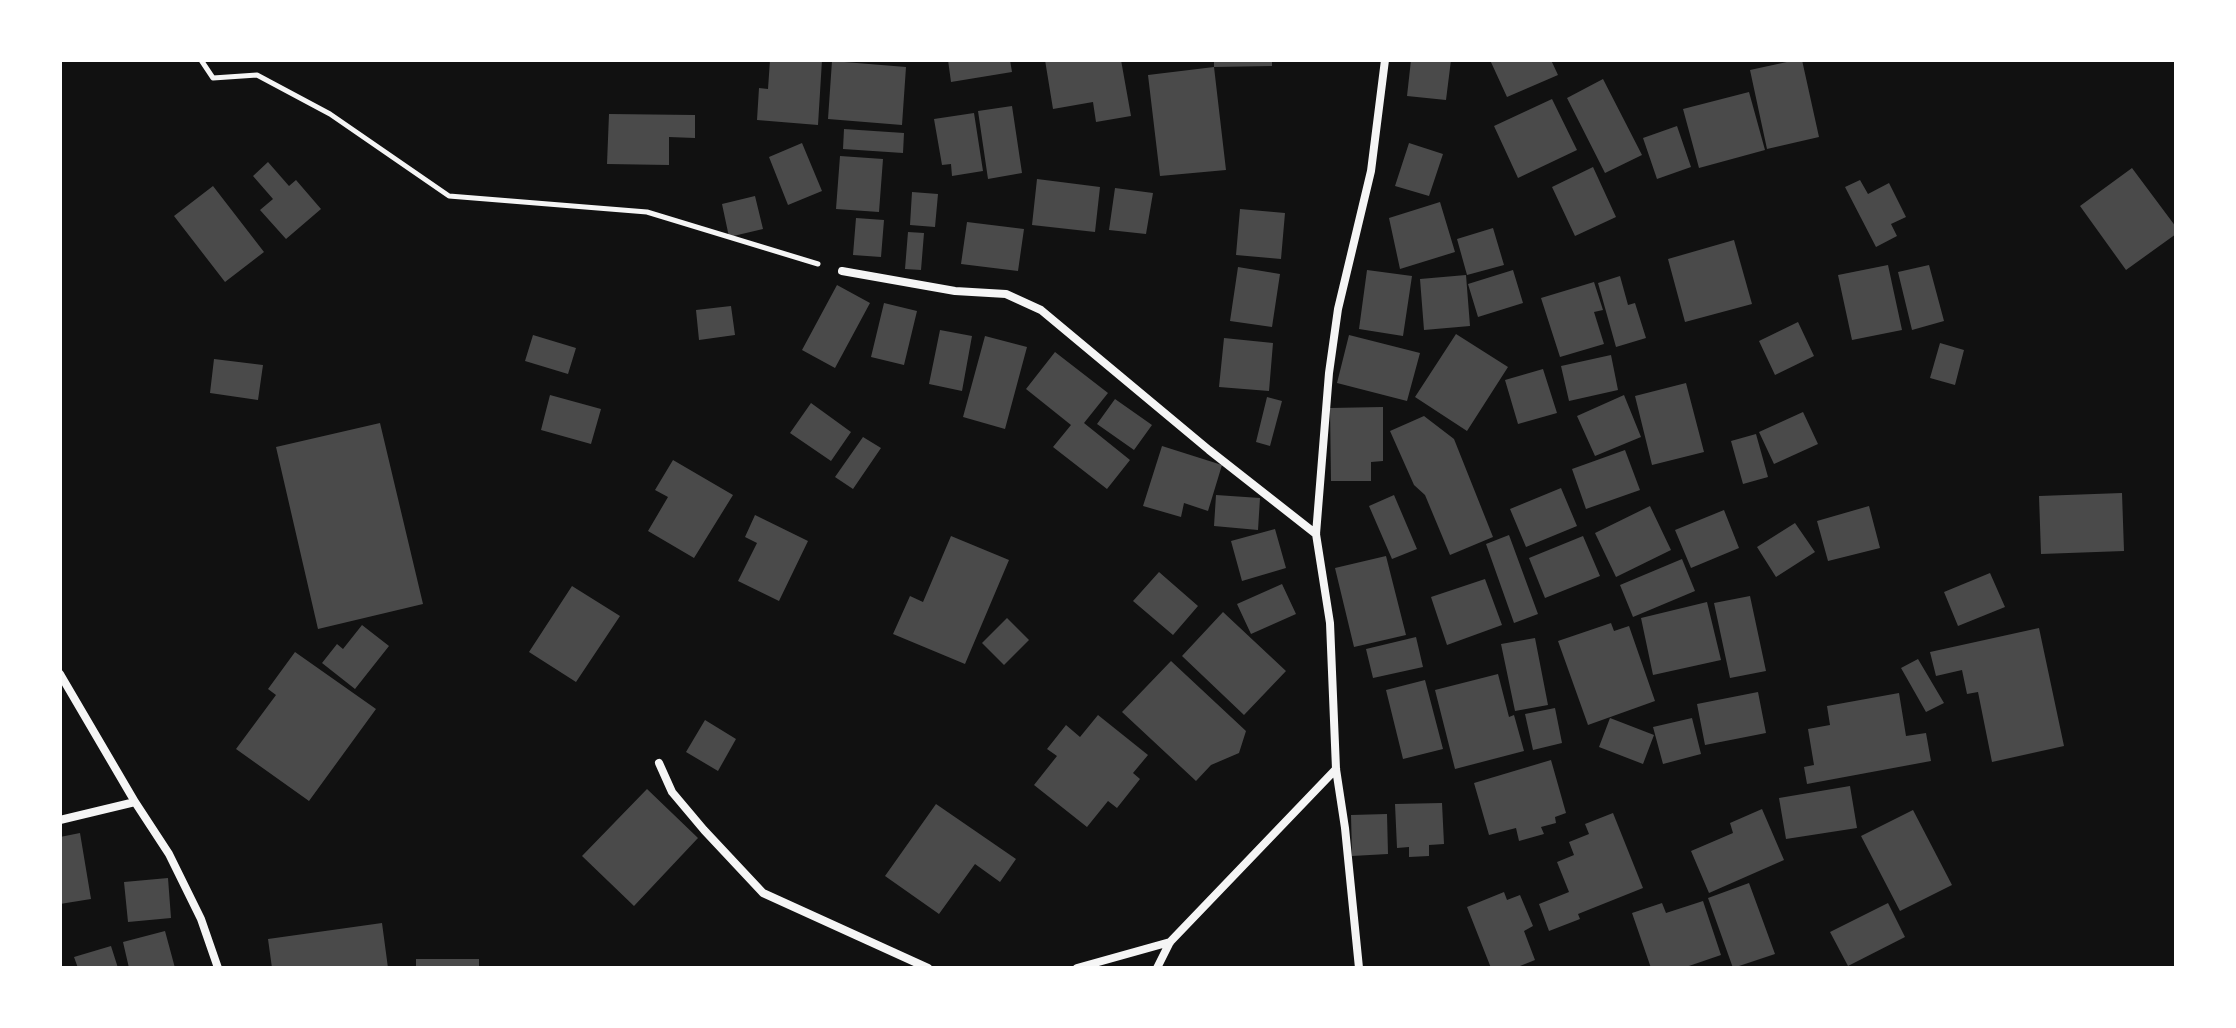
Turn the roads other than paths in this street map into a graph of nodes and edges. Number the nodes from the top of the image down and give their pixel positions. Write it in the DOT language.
graph roads {
  1 [pos="1385,60"];
  2 [pos="842,271"];
  3 [pos="1316,534"];
  4 [pos="60,674"];
  5 [pos="659,763"];
  6 [pos="1336,769"];
  7 [pos="135,802"];
  8 [pos="60,820"];
  9 [pos="1170,942"];
  10 [pos="218,968"];
  11 [pos="928,968"];
  12 [pos="1077,968"];
  13 [pos="1157,968"];
  14 [pos="1359,968"];
  1 -- 3 [label="street"];
  2 -- 3 [label="street"];
  3 -- 6 [label="street"];
  4 -- 7 [label="street"];
  5 -- 11 [label="street"];
  6 -- 9 [label="street"];
  6 -- 14 [label="street"];
  7 -- 8 [label="street"];
  7 -- 10 [label="street"];
  9 -- 12 [label="street"];
  9 -- 13 [label="street"];
}
